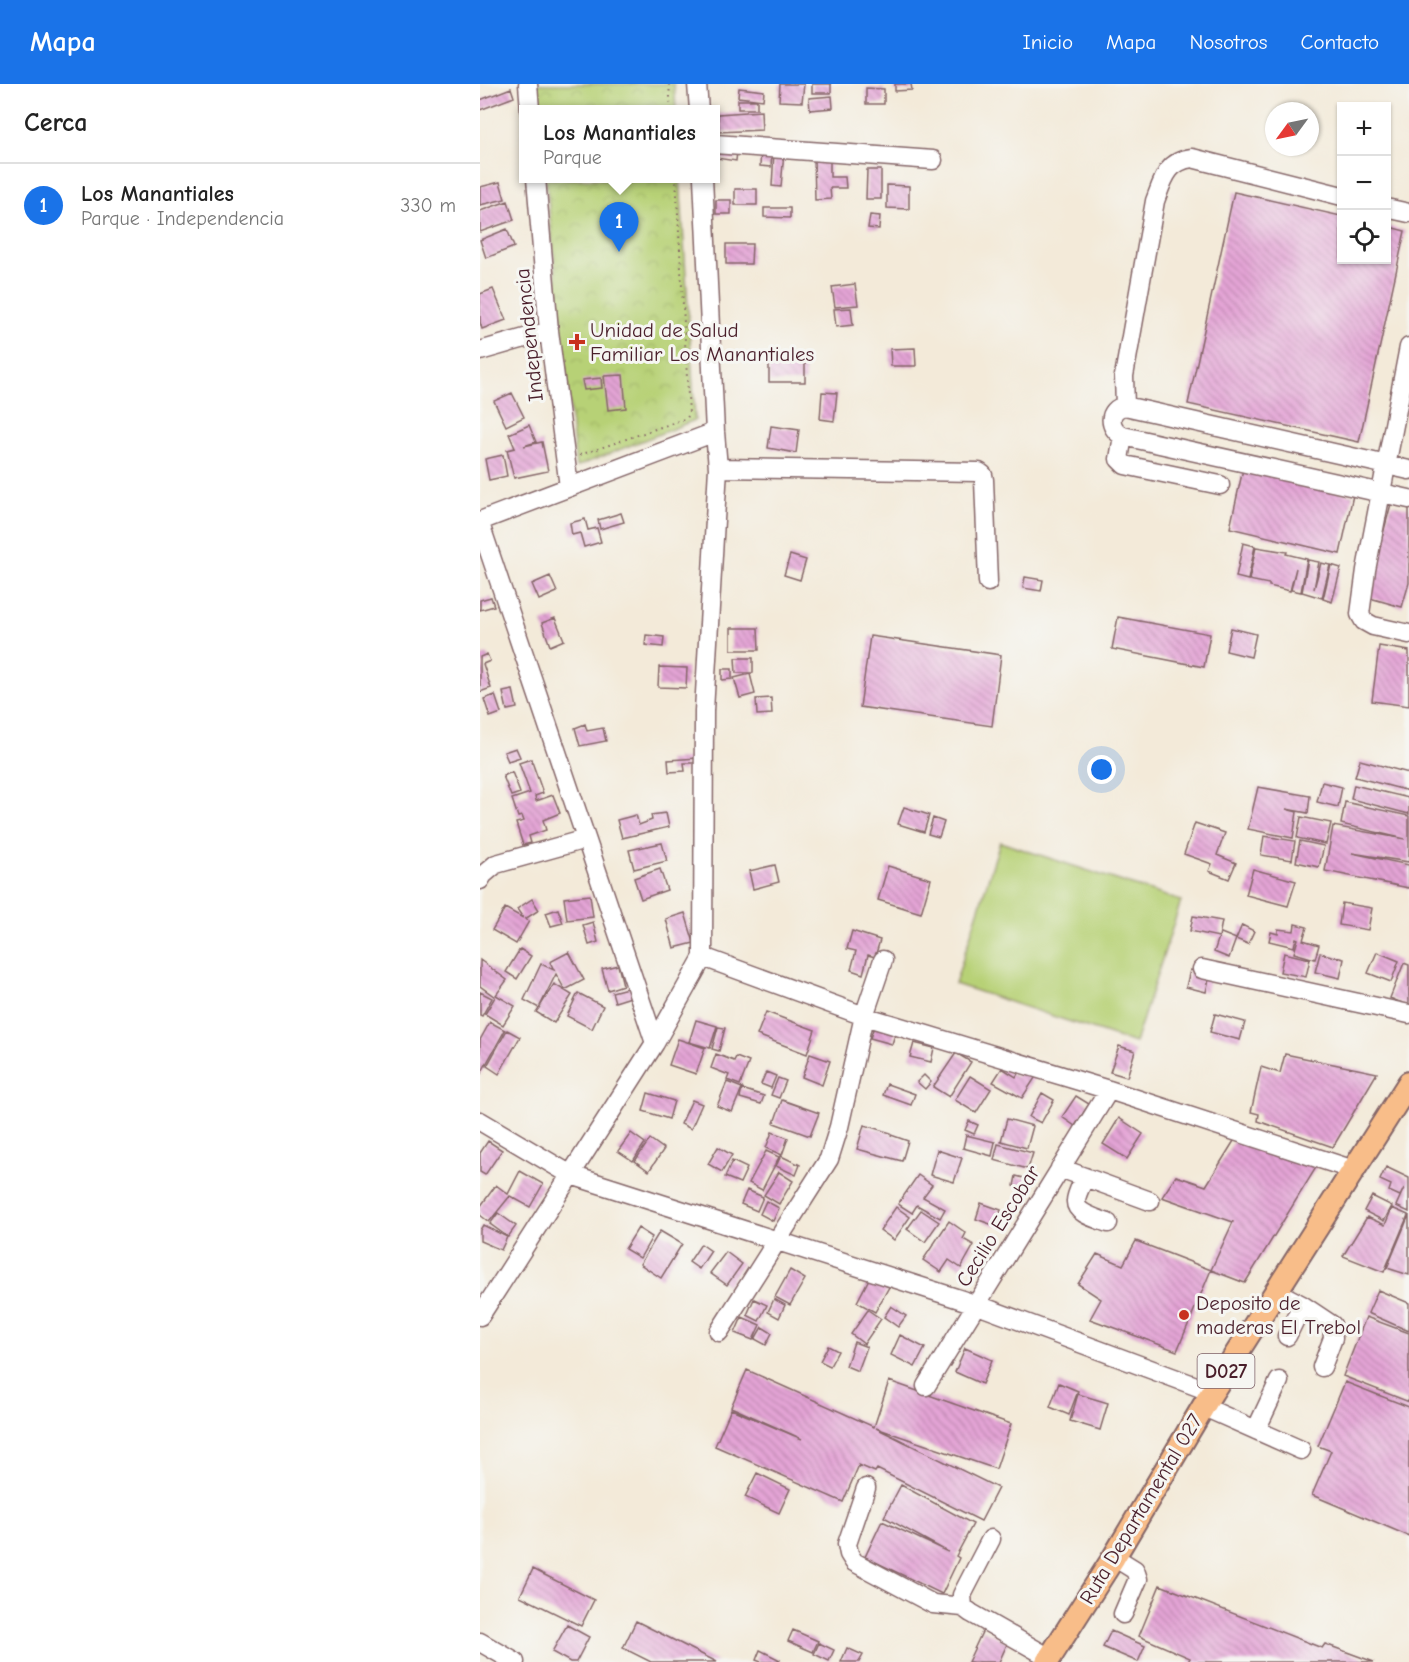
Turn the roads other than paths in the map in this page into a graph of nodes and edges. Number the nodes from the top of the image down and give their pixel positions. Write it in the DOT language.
graph roads {
  1 [pos="528,84"];
  2 [pos="696,84"];
  3 [pos="530,105"];
  4 [pos="698,105"];
  5 [pos="720,144"];
  6 [pos="933,160"];
  7 [pos="536,183"];
  8 [pos="703,183"];
  9 [pos="1337,195"];
  10 [pos="1391,209"];
  11 [pos="1409,213"];
  12 [pos="549,332"];
  13 [pos="1409,347"];
  14 [pos="480,351"];
  15 [pos="1125,406"];
  16 [pos="1402,425"];
  17 [pos="715,432"];
  18 [pos="1124,436"];
  19 [pos="1387,465"];
  20 [pos="718,468"];
  21 [pos="1409,470"];
  22 [pos="1220,485"];
  23 [pos="568,487"];
  24 [pos="1383,494"];
  25 [pos="1409,499"];
  26 [pos="480,523"];
  27 [pos="988,582"];
  28 [pos="1409,634"];
  29 [pos="586,839"];
  30 [pos="480,880"];
  31 [pos="703,957"];
  32 [pos="883,960"];
  33 [pos="1202,969"];
  34 [pos="1409,1014"];
  35 [pos="864,1016"];
  36 [pos="655,1043"];
  37 [pos="1409,1083"];
  38 [pos="1108,1090"];
  39 [pos="480,1121"];
  40 [pos="1060,1168"];
  41 [pos="1354,1170"];
  42 [pos="571,1175"];
  43 [pos="1085,1178"];
  44 [pos="1150,1201"];
  45 [pos="1108,1223"];
  46 [pos="778,1241"];
  47 [pos="1277,1292"];
  48 [pos="975,1304"];
  49 [pos="1302,1305"];
  50 [pos="480,1316"];
  51 [pos="719,1332"];
  52 [pos="1287,1336"];
  53 [pos="1322,1367"];
  54 [pos="1279,1381"];
  55 [pos="926,1386"];
  56 [pos="1208,1399"];
  57 [pos="1256,1430"];
  58 [pos="1301,1450"];
  59 [pos="866,1488"];
  60 [pos="990,1539"];
  61 [pos="1114,1557"];
  62 [pos="963,1607"];
  63 [pos="1123,1614"];
  64 [pos="480,1642"];
  65 [pos="1048,1660"];
  66 [pos="515,1662"];
  1 -- 3 [label="street"];
  2 -- 4 [label="street"];
  5 -- 6 [label="street"];
  7 -- 12 [label="street, Independencia"];
  8 -- 17 [label="street"];
  9 -- 15 [label="street"];
  10 -- 11 [label="street"];
  12 -- 14 [label="street"];
  12 -- 23 [label="street, Independencia"];
  13 -- 16 [label="street"];
  15 -- 18 [label="street"];
  15 -- 19 [label="street"];
  16 -- 19 [label="street"];
  17 -- 20 [label="street"];
  17 -- 23 [label="street"];
  18 -- 22 [label="street"];
  18 -- 24 [label="street"];
  19 -- 21 [label="street"];
  19 -- 24 [label="street"];
  20 -- 27 [label="street"];
  20 -- 31 [label="street"];
  23 -- 26 [label="street"];
  24 -- 25 [label="street"];
  24 -- 28 [label="street"];
  26 -- 29 [label="street"];
  29 -- 30 [label="street"];
  29 -- 36 [label="street"];
  31 -- 35 [label="street"];
  31 -- 36 [label="street"];
  32 -- 35 [label="street"];
  33 -- 34 [label="street"];
  35 -- 38 [label="street"];
  35 -- 46 [label="street"];
  36 -- 42 [label="street"];
  37 -- 41 [label="main road, Ruta Departamental 027 / D027"];
  38 -- 40 [label="street, Cecilio Escobar"];
  38 -- 41 [label="street"];
  39 -- 42 [label="street"];
  40 -- 43 [label="street"];
  40 -- 48 [label="street, Cecilio Escobar"];
  41 -- 47 [label="main road, Ruta Departamental 027 / D027"];
  42 -- 46 [label="street"];
  42 -- 50 [label="street"];
  43 -- 44 [label="street"];
  43 -- 45 [label="street"];
  46 -- 48 [label="street"];
  46 -- 51 [label="street"];
  47 -- 49 [label="street"];
  47 -- 56 [label="main road, Ruta Departamental 027 / D027"];
  48 -- 55 [label="street, Cecilio Escobar"];
  48 -- 56 [label="street"];
  49 -- 52 [label="street"];
  49 -- 53 [label="street"];
  54 -- 57 [label="street"];
  56 -- 57 [label="street"];
  56 -- 61 [label="main road, Ruta Departamental 027 / D027"];
  57 -- 58 [label="street"];
  59 -- 62 [label="street"];
  60 -- 62 [label="street"];
  61 -- 63 [label="street"];
  61 -- 65 [label="main road, Ruta Departamental 027 / D027"];
  62 -- 65 [label="street"];
  64 -- 66 [label="street"];
}
